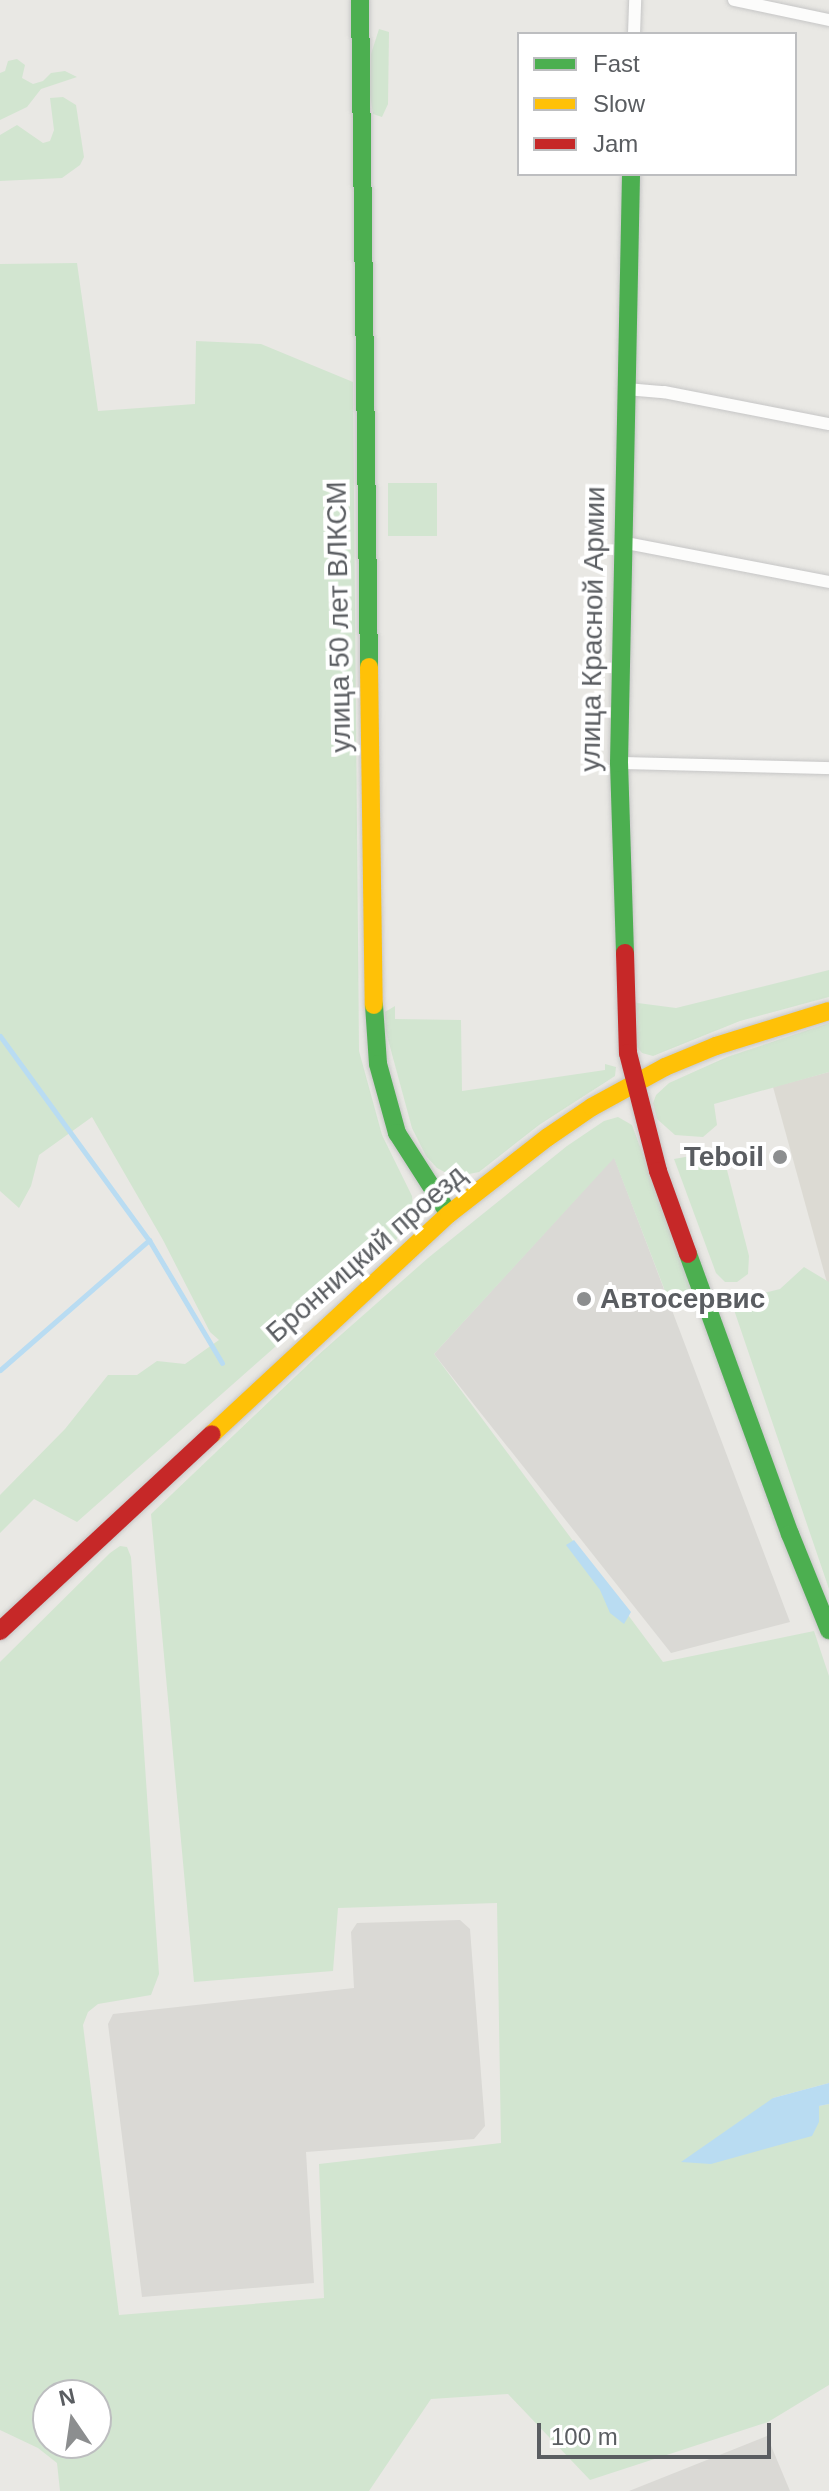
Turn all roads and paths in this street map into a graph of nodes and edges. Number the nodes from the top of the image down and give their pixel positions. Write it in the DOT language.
graph roads {
  1 [pos="360,0"];
  2 [pos="635,0"];
  3 [pos="734,0"];
  4 [pos="829,20"];
  5 [pos="634,32"];
  6 [pos="631,176"];
  7 [pos="626,389"];
  8 [pos="829,424"];
  9 [pos="621,542"];
  10 [pos="829,582"];
  11 [pos="619,763"];
  12 [pos="829,768"];
  13 [pos="829,1011"];
  14 [pos="636,1083"];
  15 [pos="449,1214"];
  16 [pos="829,1630"];
  17 [pos="0,1631"];
  1 -- 15 [label="street, улица 50 лет ВЛКСМ"];
  2 -- 5 [label="street"];
  3 -- 4 [label="street"];
  6 -- 7 [label="street, улица Красной Армии"];
  7 -- 8 [label="street"];
  7 -- 9 [label="street, улица Красной Армии"];
  9 -- 10 [label="street"];
  9 -- 11 [label="street, улица Красной Армии"];
  11 -- 12 [label="street"];
  11 -- 14 [label="street, улица Красной Армии"];
  13 -- 14 [label="street, Бронницкий проезд"];
  14 -- 15 [label="street, Бронницкий проезд"];
  14 -- 16 [label="street, улица Красной Армии"];
  15 -- 17 [label="street, Бронницкий проезд"];
}
